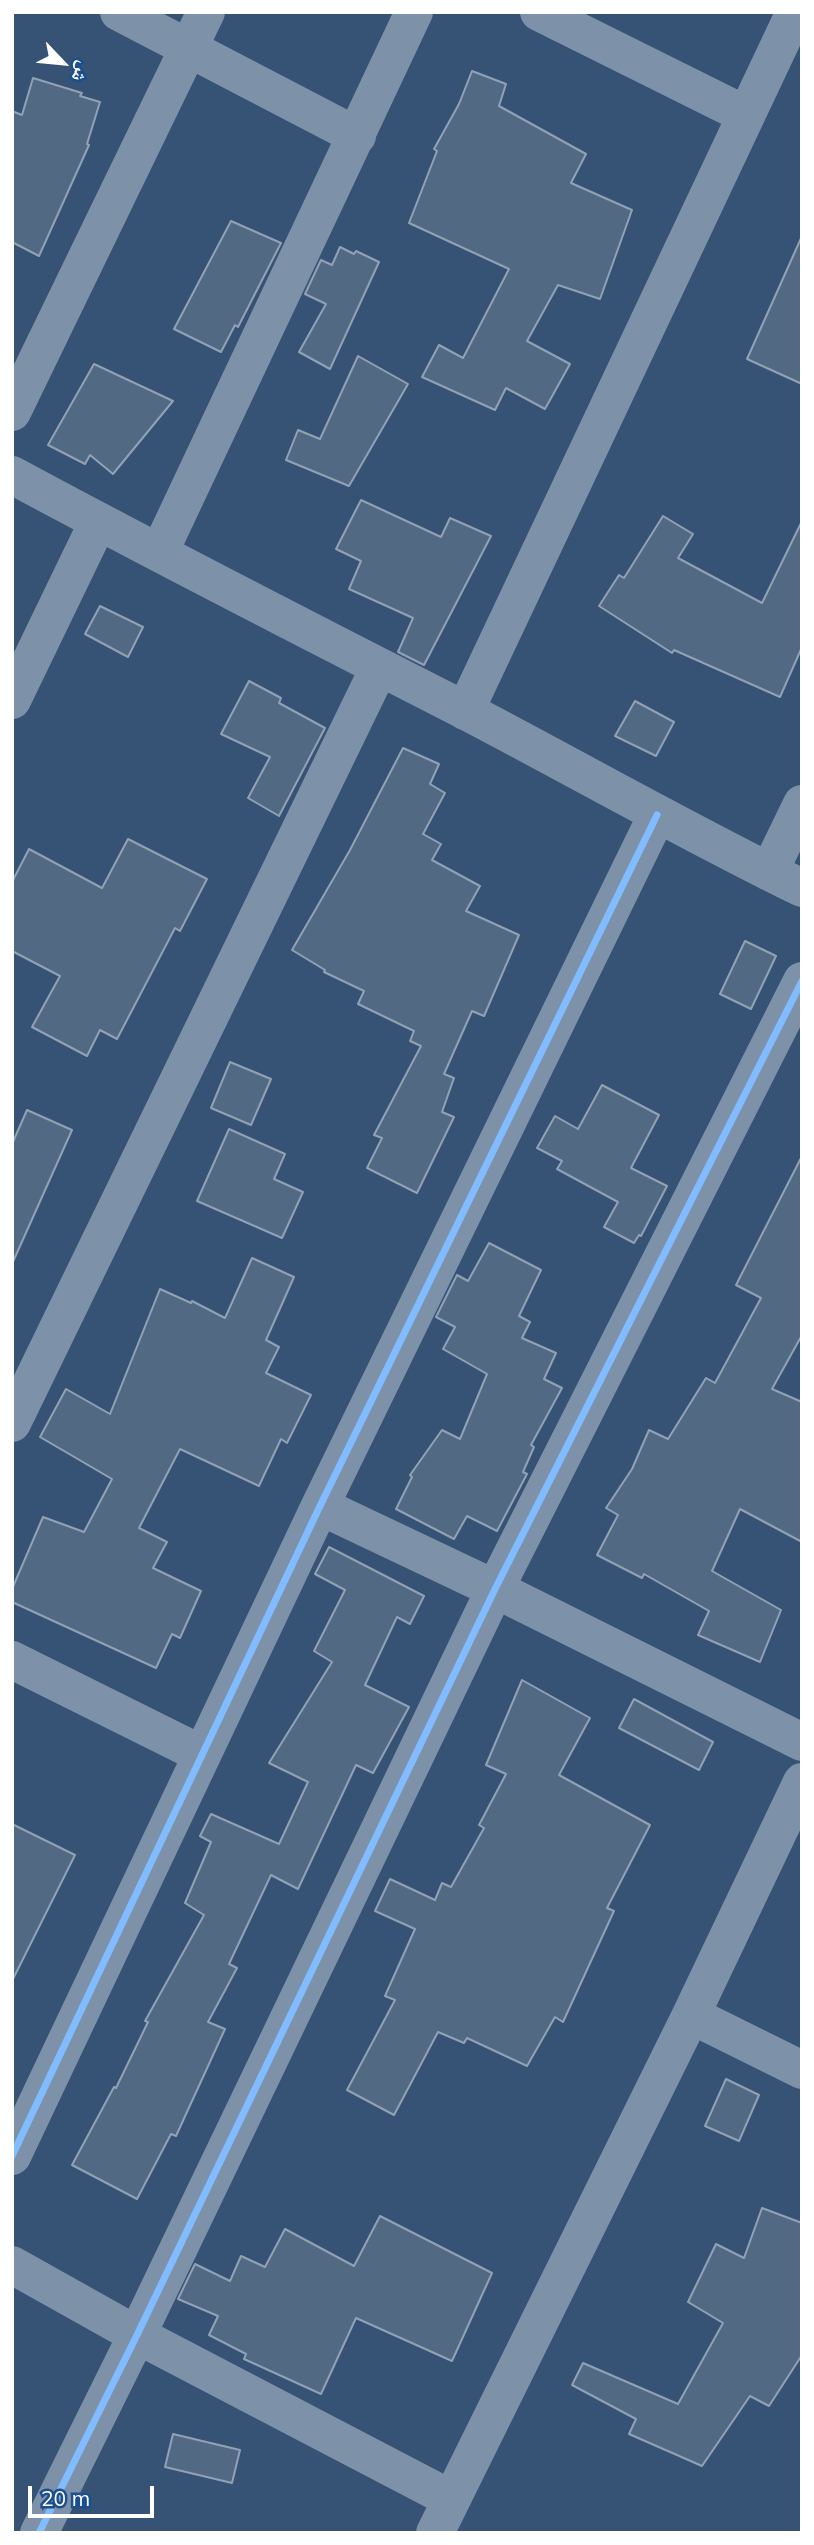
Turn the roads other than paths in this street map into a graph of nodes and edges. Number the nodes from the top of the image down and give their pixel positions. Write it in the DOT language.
graph roads {
  1 [pos="118,12"];
  2 [pos="206,12"];
  3 [pos="414,12"];
  4 [pos="539,12"];
  5 [pos="795,12"];
  6 [pos="189,48"];
  7 [pos="746,115"];
  8 [pos="357,136"];
  9 [pos="12,412"];
  10 [pos="12,475"];
  11 [pos="98,522"];
  12 [pos="159,554"];
  13 [pos="379,668"];
  14 [pos="12,700"];
  15 [pos="465,711"];
  16 [pos="802,804"];
  17 [pos="657,815"];
  18 [pos="785,880"];
  19 [pos="802,981"];
  20 [pos="12,1423"];
  21 [pos="320,1506"];
  22 [pos="495,1589"];
  23 [pos="12,1660"];
  24 [pos="802,1742"];
  25 [pos="201,1754"];
  26 [pos="802,1782"];
  27 [pos="691,2015"];
  28 [pos="802,2070"];
  29 [pos="12,2156"];
  30 [pos="12,2265"];
  31 [pos="137,2335"];
  32 [pos="443,2516"];
  33 [pos="39,2533"];
  1 -- 6 [label="street"];
  2 -- 6 [label="street"];
  3 -- 8 [label="street"];
  4 -- 7 [label="street"];
  5 -- 7 [label="street"];
  6 -- 8 [label="street"];
  6 -- 9 [label="street"];
  7 -- 15 [label="street"];
  8 -- 12 [label="street"];
  10 -- 11 [label="street"];
  11 -- 12 [label="street"];
  11 -- 14 [label="street"];
  12 -- 13 [label="street"];
  13 -- 15 [label="street"];
  13 -- 20 [label="street"];
  15 -- 17 [label="street"];
  16 -- 18 [label="street"];
  17 -- 18 [label="street"];
  17 -- 21 [label="street"];
  19 -- 22 [label="street"];
  21 -- 22 [label="street"];
  21 -- 25 [label="street"];
  22 -- 24 [label="street"];
  22 -- 31 [label="street"];
  23 -- 25 [label="street"];
  25 -- 29 [label="street"];
  26 -- 27 [label="street"];
  27 -- 28 [label="street"];
  27 -- 32 [label="street"];
  30 -- 31 [label="street"];
  31 -- 32 [label="street"];
  31 -- 33 [label="street"];
}
